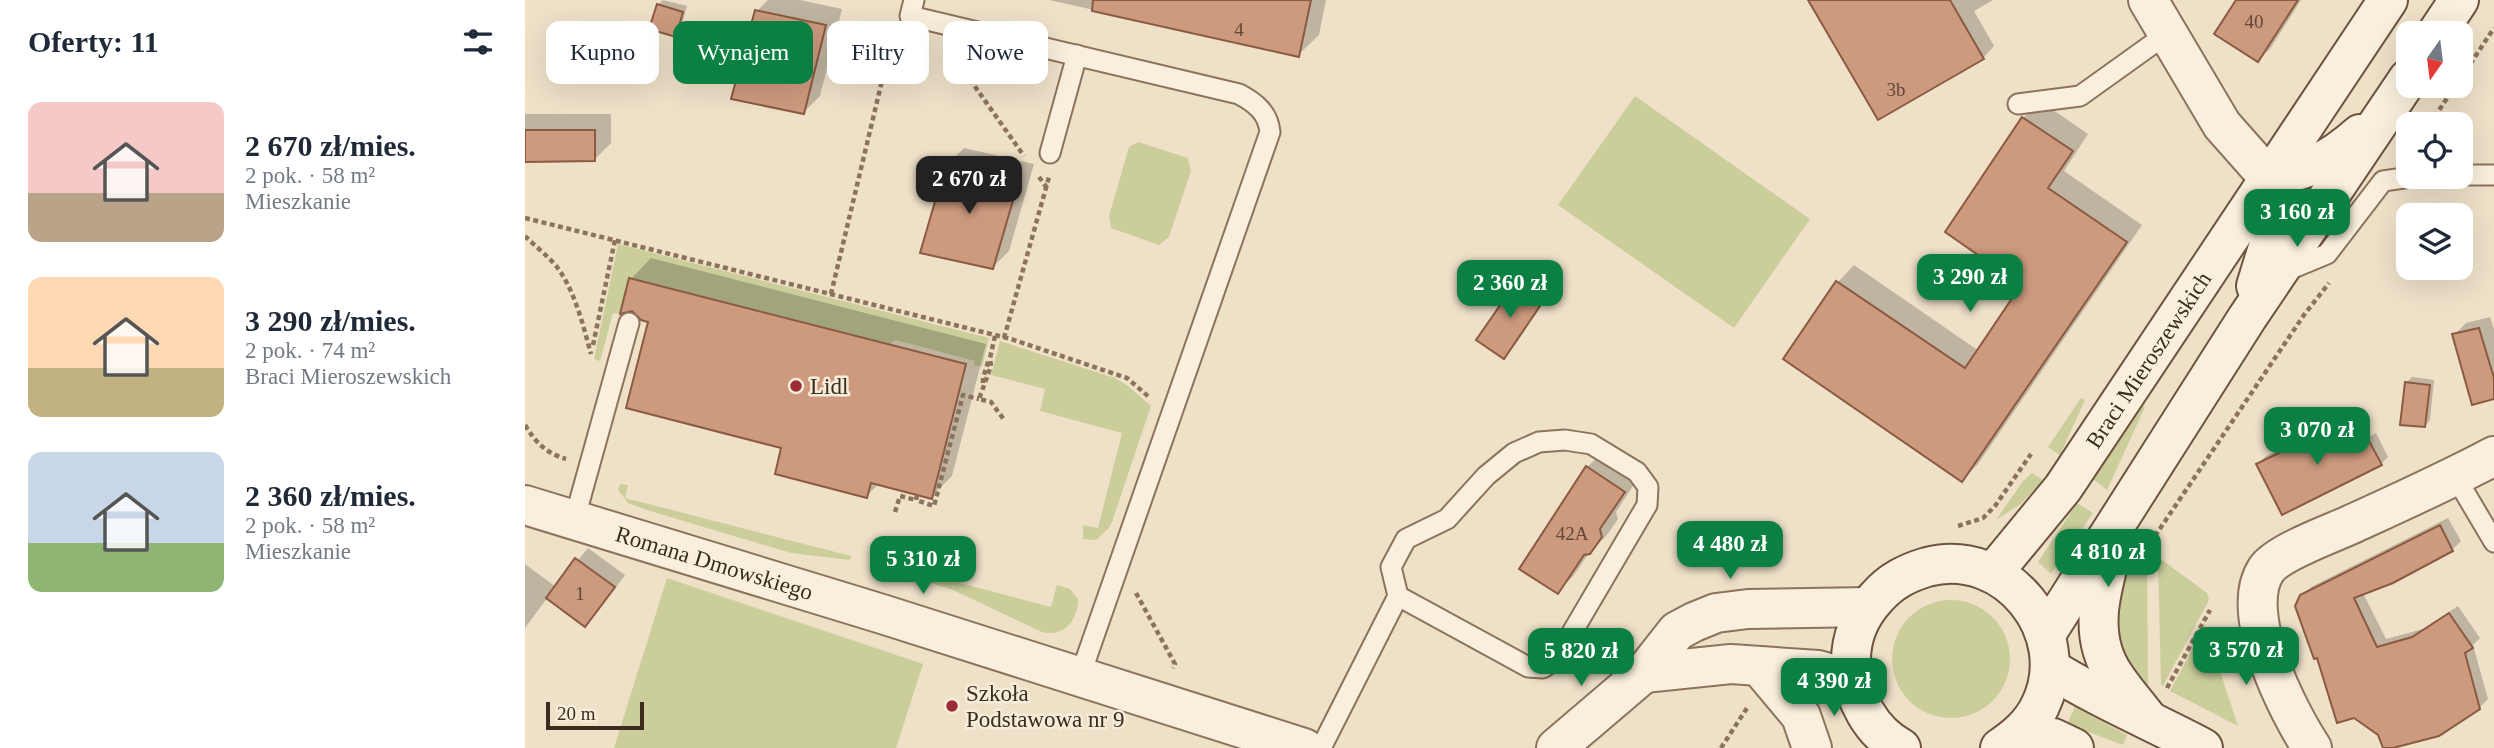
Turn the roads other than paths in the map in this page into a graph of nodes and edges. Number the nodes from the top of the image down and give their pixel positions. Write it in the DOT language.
graph roads {
  1 [pos="2148,0"];
  2 [pos="2388,0"];
  3 [pos="2459,0"];
  4 [pos="912,8"];
  5 [pos="2445,21"];
  6 [pos="2168,33"];
  7 [pos="1077,55"];
  8 [pos="2396,96"];
  9 [pos="2396,97"];
  10 [pos="2018,104"];
  11 [pos="1050,153"];
  12 [pos="2473,175"];
  13 [pos="2494,175"];
  14 [pos="2269,178"];
  15 [pos="2396,179"];
  16 [pos="2275,275"];
  17 [pos="2247,318"];
  18 [pos="629,323"];
  19 [pos="2494,456"];
  20 [pos="2455,476"];
  21 [pos="525,505"];
  22 [pos="2121,514"];
  23 [pos="574,521"];
  24 [pos="2494,542"];
  25 [pos="1993,573"];
  26 [pos="1398,596"];
  27 [pos="1868,607"];
  28 [pos="2048,651"];
  29 [pos="1644,673"];
  30 [pos="1080,676"];
  31 [pos="1853,680"];
  32 [pos="1755,683"];
  33 [pos="2156,705"];
  34 [pos="1881,741"];
  35 [pos="2008,742"];
  36 [pos="1304,748"];
  37 [pos="1321,748"];
  38 [pos="1556,748"];
  39 [pos="1812,748"];
  40 [pos="2074,748"];
  41 [pos="2203,748"];
  42 [pos="2312,748"];
  1 -- 6 [label="street"];
  2 -- 14 [label="street, Braci Mieroszewskich"];
  3 -- 5 [label="street"];
  4 -- 7 [label="lane"];
  6 -- 10 [label="lane"];
  6 -- 14 [label="street"];
  7 -- 11 [label="lane"];
  7 -- 30 [label="lane"];
  8 -- 14 [label="street"];
  9 -- 16 [label="street"];
  12 -- 13 [label="lane"];
  14 -- 17 [label="street"];
  14 -- 25 [label="street, Braci Mieroszewskich"];
  15 -- 16 [label="lane"];
  16 -- 17 [label="street"];
  17 -- 22 [label="street"];
  18 -- 23 [label="lane"];
  19 -- 20 [label="street"];
  20 -- 24 [label="lane"];
  20 -- 42 [label="street"];
  21 -- 23 [label="street, Romana Dmowskiego"];
  22 -- 28 [label="street"];
  22 -- 33 [label="street"];
  23 -- 30 [label="street, Romana Dmowskiego"];
  25 -- 27 [label="street"];
  25 -- 28 [label="street"];
  26 -- 26 [label="lane"];
  26 -- 37 [label="lane"];
  27 -- 29 [label="street"];
  27 -- 31 [label="street"];
  28 -- 33 [label="street"];
  28 -- 35 [label="street"];
  29 -- 32 [label="street"];
  29 -- 38 [label="street"];
  30 -- 36 [label="street, Romana Dmowskiego"];
  31 -- 32 [label="street"];
  31 -- 34 [label="street"];
  32 -- 39 [label="street"];
  33 -- 41 [label="street"];
  35 -- 40 [label="street"];
}
